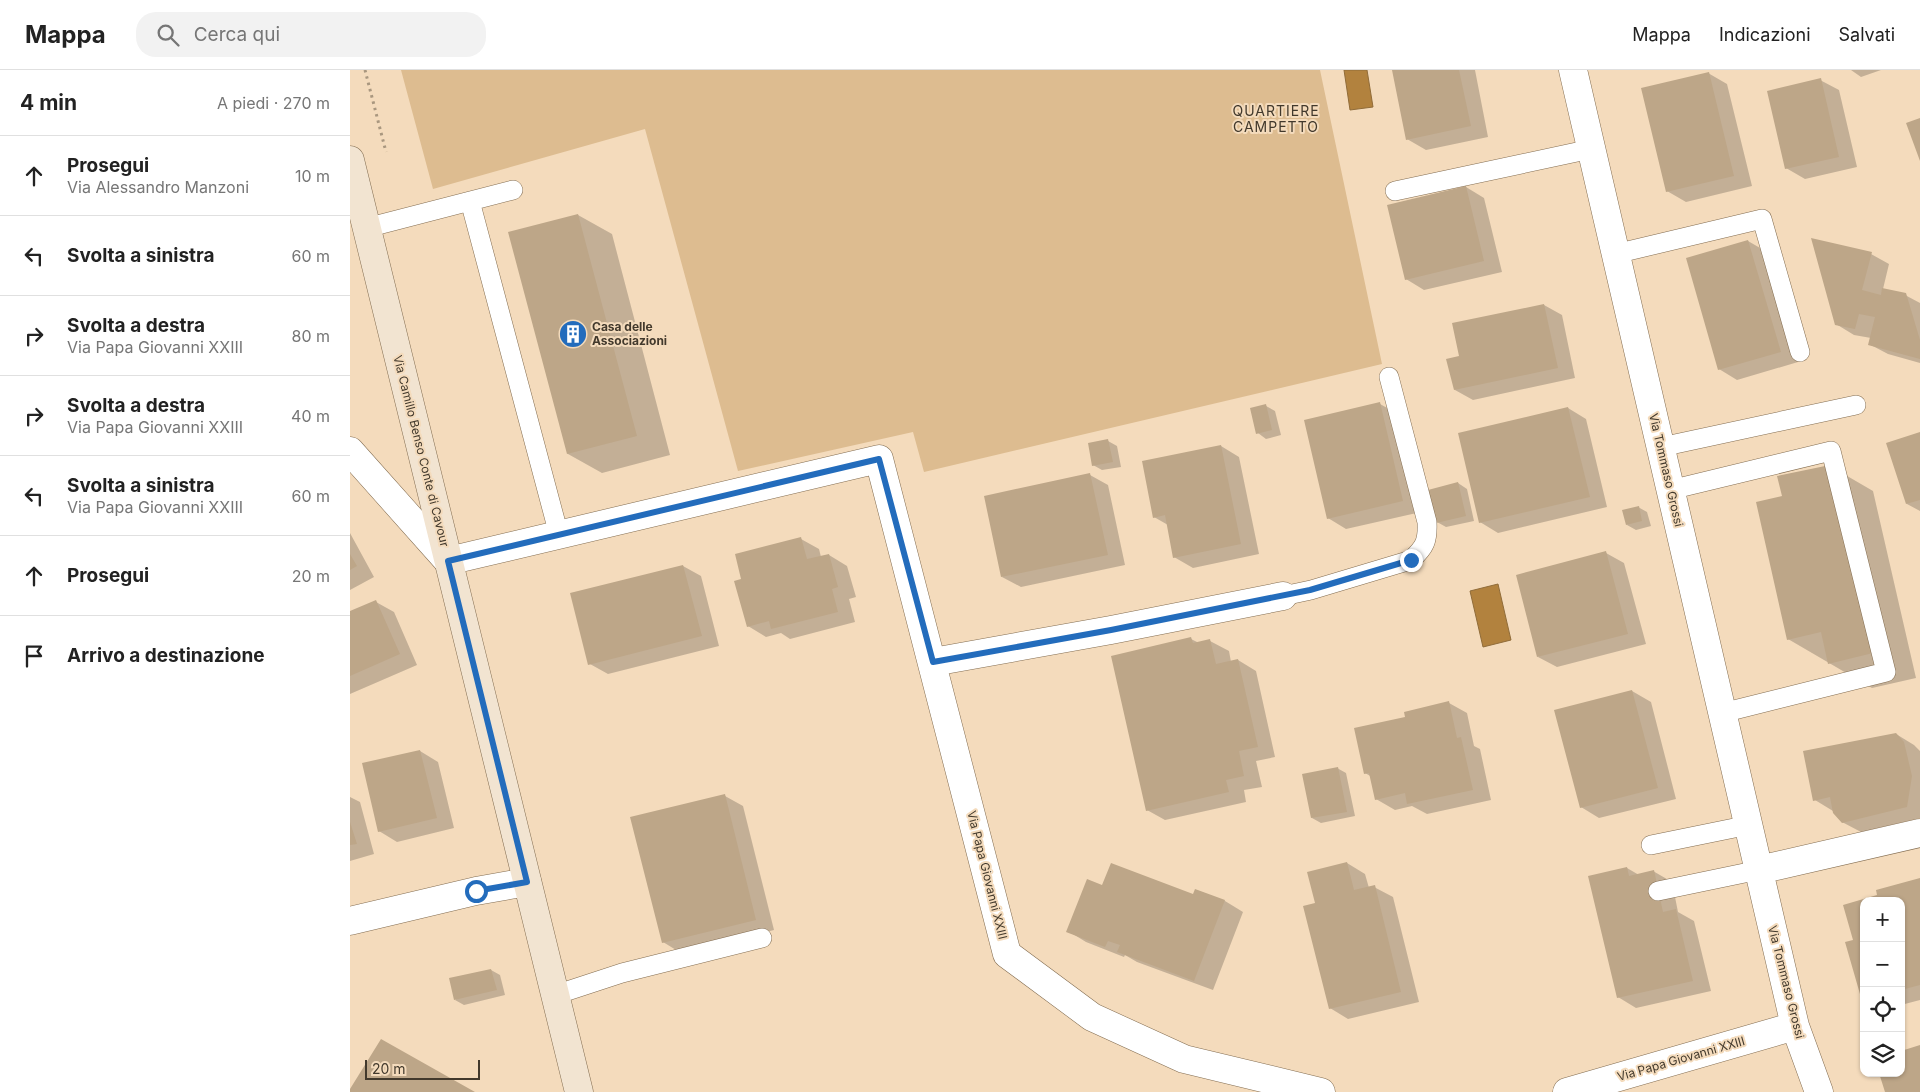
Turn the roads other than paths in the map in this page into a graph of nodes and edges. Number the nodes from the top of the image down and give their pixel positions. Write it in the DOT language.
graph roads {
  1 [pos="1573,70"];
  2 [pos="1591,149"];
  3 [pos="350,160"];
  4 [pos="513,190"];
  5 [pos="1395,191"];
  6 [pos="470,201"];
  7 [pos="366,228"];
  8 [pos="1615,254"];
  9 [pos="1800,352"];
  10 [pos="1389,376"];
  11 [pos="1856,405"];
  12 [pos="1661,447"];
  13 [pos="350,451"];
  14 [pos="1670,490"];
  15 [pos="559,535"];
  16 [pos="448,561"];
  17 [pos="1284,596"];
  18 [pos="933,662"];
  19 [pos="1722,713"];
  20 [pos="1749,825"];
  21 [pos="1920,833"];
  22 [pos="1651,845"];
  23 [pos="1759,870"];
  24 [pos="527,882"];
  25 [pos="1658,891"];
  26 [pos="350,921"];
  27 [pos="762,938"];
  28 [pos="555,995"];
  29 [pos="1796,1026"];
  30 [pos="579,1092"];
  31 [pos="1321,1092"];
  32 [pos="1567,1092"];
  33 [pos="1819,1092"];
  1 -- 2 [label="street, Via Tommaso Grossi"];
  2 -- 5 [label="lane"];
  2 -- 8 [label="street, Via Tommaso Grossi"];
  3 -- 7 [label="main road, Via Camillo Benso Conte di Cavour"];
  4 -- 6 [label="lane"];
  6 -- 7 [label="lane"];
  6 -- 15 [label="lane"];
  7 -- 16 [label="main road, Via Camillo Benso Conte di Cavour"];
  8 -- 9 [label="lane"];
  8 -- 12 [label="street, Via Tommaso Grossi"];
  10 -- 17 [label="lane"];
  11 -- 12 [label="lane"];
  12 -- 14 [label="street, Via Tommaso Grossi"];
  13 -- 16 [label="street"];
  14 -- 19 [label="street, Via Tommaso Grossi"];
  14 -- 19 [label="lane"];
  15 -- 16 [label="street, Via Papa Giovanni XXIII"];
  15 -- 18 [label="street, Via Papa Giovanni XXIII"];
  16 -- 24 [label="main road, Via Camillo Benso Conte di Cavour"];
  17 -- 18 [label="street"];
  18 -- 31 [label="street, Via Papa Giovanni XXIII"];
  19 -- 20 [label="street, Via Tommaso Grossi"];
  20 -- 22 [label="lane"];
  20 -- 23 [label="street, Via Tommaso Grossi"];
  21 -- 23 [label="street"];
  23 -- 25 [label="lane"];
  23 -- 29 [label="street, Via Tommaso Grossi"];
  24 -- 26 [label="street"];
  24 -- 28 [label="main road, Via Camillo Benso Conte di Cavour"];
  27 -- 28 [label="lane"];
  28 -- 30 [label="main road, Via Camillo Benso Conte di Cavour"];
  29 -- 32 [label="street, Via Papa Giovanni XXIII"];
  29 -- 33 [label="street, Via Tommaso Grossi"];
}
